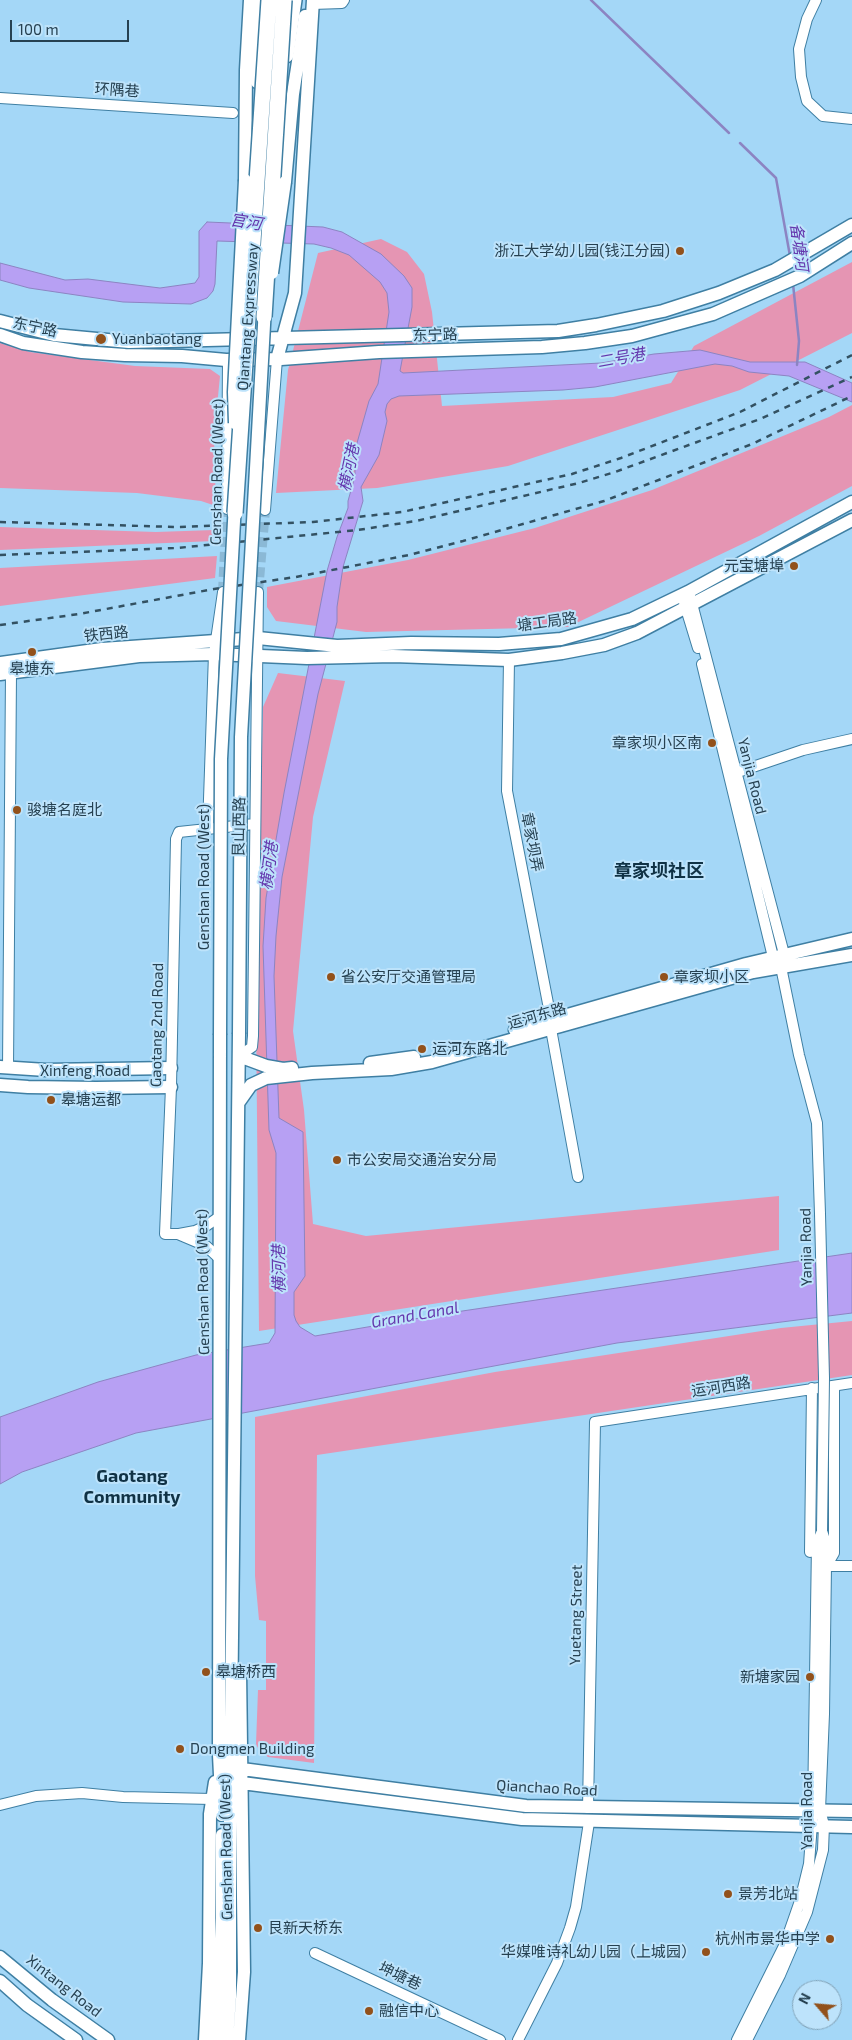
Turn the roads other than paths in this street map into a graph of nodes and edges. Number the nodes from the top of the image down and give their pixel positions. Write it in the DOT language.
graph roads {
  1 [pos="250,0"];
  2 [pos="260,0"];
  3 [pos="269,0"];
  4 [pos="284,0"];
  5 [pos="294,0"];
  6 [pos="344,0"];
  7 [pos="816,0"];
  8 [pos="311,1"];
  9 [pos="0,98"];
  10 [pos="233,112"];
  11 [pos="278,113"];
  12 [pos="852,119"];
  13 [pos="258,167"];
  14 [pos="852,225"];
  15 [pos="852,243"];
  16 [pos="264,317"];
  17 [pos="0,321"];
  18 [pos="0,336"];
  19 [pos="284,338"];
  20 [pos="230,340"];
  21 [pos="277,359"];
  22 [pos="228,360"];
  23 [pos="852,502"];
  24 [pos="265,510"];
  25 [pos="231,511"];
  26 [pos="852,520"];
  27 [pos="223,592"];
  28 [pos="258,592"];
  29 [pos="685,593"];
  30 [pos="689,606"];
  31 [pos="258,638"];
  32 [pos="215,641"];
  33 [pos="336,652"];
  34 [pos="214,654"];
  35 [pos="258,656"];
  36 [pos="509,660"];
  37 [pos="0,663"];
  38 [pos="5,673"];
  39 [pos="852,739"];
  40 [pos="735,773"];
  41 [pos="254,824"];
  42 [pos="208,828"];
  43 [pos="852,939"];
  44 [pos="852,955"];
  45 [pos="779,959"];
  46 [pos="550,1024"];
  47 [pos="239,1056"];
  48 [pos="4,1067"];
  49 [pos="171,1068"];
  50 [pos="111,1069"];
  51 [pos="266,1072"];
  52 [pos="0,1085"];
  53 [pos="171,1087"];
  54 [pos="111,1088"];
  55 [pos="238,1104"];
  56 [pos="578,1177"];
  57 [pos="219,1217"];
  58 [pos="179,1234"];
  59 [pos="219,1258"];
  60 [pos="852,1383"];
  61 [pos="834,1386"];
  62 [pos="812,1388"];
  63 [pos="595,1422"];
  64 [pos="822,1531"];
  65 [pos="234,1565"];
  66 [pos="826,1566"];
  67 [pos="852,1566"];
  68 [pos="816,1583"];
  69 [pos="219,1755"];
  70 [pos="242,1769"];
  71 [pos="242,1782"];
  72 [pos="212,1799"];
  73 [pos="0,1805"];
  74 [pos="588,1808"];
  75 [pos="226,1809"];
  76 [pos="816,1810"];
  77 [pos="852,1811"];
  78 [pos="589,1822"];
  79 [pos="811,1825"];
  80 [pos="824,1826"];
  81 [pos="852,1827"];
  82 [pos="314,1953"];
  83 [pos="0,1957"];
  84 [pos="0,1981"];
  85 [pos="204,2037"];
  86 [pos="76,2040"];
  87 [pos="108,2040"];
  88 [pos="217,2040"];
  89 [pos="227,2040"];
  90 [pos="239,2040"];
  91 [pos="500,2040"];
  92 [pos="518,2040"];
  93 [pos="737,2040"];
  94 [pos="747,2040"];
  1 -- 25 [label="main road, Genshan Road (West), bridge"];
  2 -- 13 [label="highway, bridge"];
  3 -- 13 [label="highway, Qiantang Expressway, bridge"];
  4 -- 11 [label="highway, Qiantang Expressway, bridge"];
  5 -- 11 [label="highway, bridge"];
  6 -- 8 [label="street"];
  7 -- 12 [label="street"];
  8 -- 16 [label="main road, Genshan Road (West), bridge"];
  8 -- 19 [label="main road"];
  9 -- 10 [label="street, 环隅巷"];
  11 -- 16 [label="highway, Qiantang Expressway, bridge"];
  13 -- 25 [label="highway, Qiantang Expressway, bridge"];
  14 -- 19 [label="main road, 东宁路"];
  15 -- 21 [label="main road, 东宁路"];
  16 -- 47 [label="main road, Genshan Road (West), bridge"];
  17 -- 20 [label="main road, 东宁路"];
  18 -- 22 [label="main road, 东宁路"];
  19 -- 20 [label="main road, 东宁路"];
  19 -- 21 [label="main road"];
  20 -- 22 [label="main road"];
  21 -- 22 [label="main road, 东宁路"];
  21 -- 24 [label="street"];
  22 -- 25 [label="street"];
  23 -- 29 [label="main road, 塘工局路"];
  25 -- 57 [label="main road, Genshan Road (West), bridge"];
  26 -- 30 [label="main road, 塘工局路"];
  27 -- 32 [label="street, 艮山西路"];
  28 -- 31 [label="street, 艮山西路"];
  29 -- 30 [label="street, Yanjia Road"];
  29 -- 33 [label="main road, 塘工局路"];
  30 -- 36 [label="main road, 塘工局路"];
  30 -- 40 [label="street, Yanjia Road"];
  30 -- 45 [label="street, Yanjia Road"];
  31 -- 32 [label="main road, 塘工局路"];
  31 -- 33 [label="main road, 塘工局路"];
  31 -- 35 [label="street, 艮山西路"];
  32 -- 34 [label="street, 艮山西路"];
  32 -- 37 [label="main road, 铁西路"];
  33 -- 35 [label="main road, 塘工局路"];
  33 -- 36 [label="main road, 塘工局路"];
  34 -- 35 [label="main road, 塘工局路"];
  34 -- 38 [label="main road, 铁西路"];
  34 -- 42 [label="street, 艮山西路"];
  35 -- 41 [label="street, 艮山西路"];
  36 -- 46 [label="street, 章家坝弄"];
  38 -- 48 [label="street"];
  39 -- 40 [label="street"];
  40 -- 45 [label="street, Yanjia Road"];
  41 -- 42 [label="street"];
  41 -- 47 [label="street, 艮山西路"];
  42 -- 49 [label="street, Gaotang 2nd Road"];
  43 -- 45 [label="main road, 运河东路"];
  44 -- 45 [label="main road, 运河东路"];
  45 -- 46 [label="main road, 运河东路"];
  45 -- 64 [label="street, Yanjia Road, bridge"];
  46 -- 51 [label="main road, 运河东路"];
  46 -- 56 [label="street, 章家坝弄"];
  47 -- 51 [label="main road, 运河东路"];
  47 -- 55 [label="main road, Genshan Road (West)"];
  48 -- 50 [label="main road, Xinfeng Road"];
  49 -- 50 [label="main road, Xinfeng Road"];
  49 -- 53 [label="street, Gaotang 2nd Road"];
  50 -- 54 [label="main road"];
  51 -- 55 [label="main road"];
  52 -- 54 [label="main road, Xinfeng Road"];
  53 -- 54 [label="main road, Xinfeng Road"];
  53 -- 58 [label="street, Gaotang 2nd Road"];
  55 -- 65 [label="main road, Genshan Road (West)"];
  57 -- 58 [label="street"];
  57 -- 59 [label="main road, Genshan Road (West)"];
  58 -- 59 [label="street"];
  59 -- 69 [label="main road, Genshan Road (West)"];
  60 -- 61 [label="street, 运河西路"];
  61 -- 62 [label="street, 运河西路"];
  61 -- 66 [label="street, Yanjia Road"];
  62 -- 63 [label="street, 运河西路"];
  62 -- 68 [label="street, Yanjia Road"];
  63 -- 74 [label="street, Yuetang Street"];
  64 -- 66 [label="street, Yanjia Road"];
  64 -- 68 [label="street, Yanjia Road"];
  65 -- 70 [label="main road, Genshan Road (West)"];
  65 -- 75 [label="main road, Genshan Road (West)"];
  66 -- 67 [label="street"];
  66 -- 76 [label="street, Yanjia Road"];
  68 -- 76 [label="street, Yanjia Road"];
  69 -- 72 [label="main road, Genshan Road (West)"];
  69 -- 75 [label="main road, Genshan Road (West)"];
  70 -- 71 [label="main road, Genshan Road (West)"];
  70 -- 74 [label="main road, Qianchao Road"];
  71 -- 78 [label="main road, Qianchao Road"];
  71 -- 90 [label="main road, Genshan Road (West)"];
  72 -- 73 [label="street"];
  72 -- 85 [label="main road, Genshan Road (West)"];
  74 -- 76 [label="main road, Qianchao Road"];
  75 -- 88 [label="main road, Genshan Road (West)"];
  75 -- 89 [label="main road, Genshan Road (West)"];
  76 -- 77 [label="main road, Qianchao Road"];
  76 -- 79 [label="street, Yanjia Road"];
  76 -- 80 [label="street, Yanjia Road"];
  78 -- 79 [label="main road, Qianchao Road"];
  78 -- 92 [label="street"];
  79 -- 80 [label="main road, Qianchao Road"];
  79 -- 93 [label="street, Yanjia Road"];
  80 -- 81 [label="main road, Qianchao Road"];
  80 -- 94 [label="street, Yanjia Road"];
  82 -- 91 [label="street, 坤塘巷"];
  83 -- 87 [label="main road, Xintang Road"];
  84 -- 86 [label="main road"];
}
